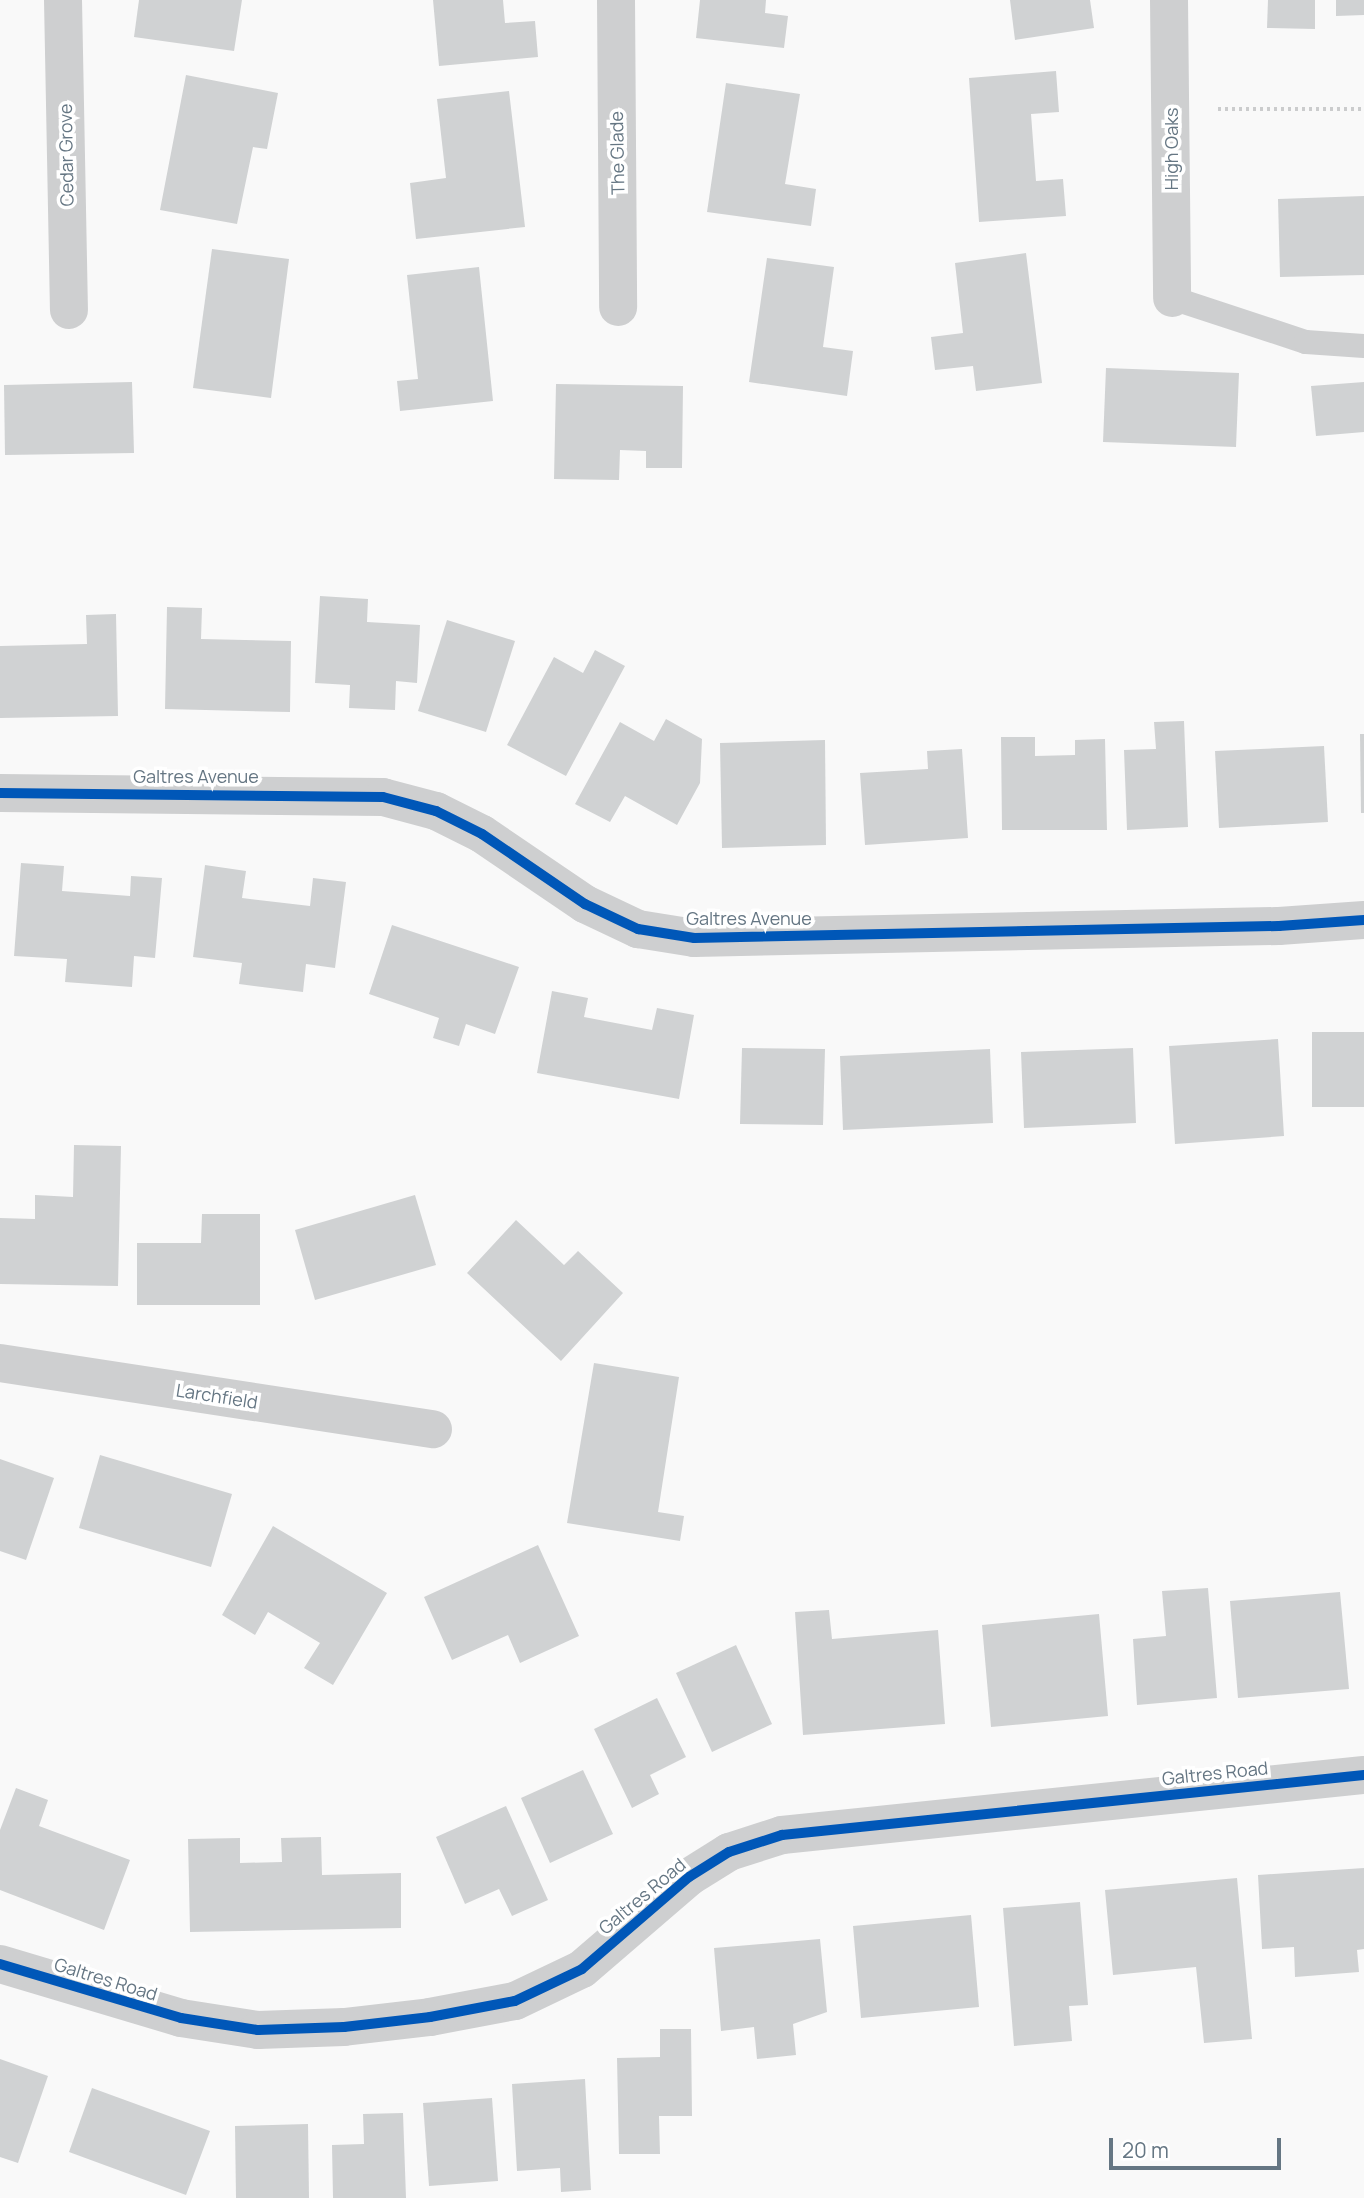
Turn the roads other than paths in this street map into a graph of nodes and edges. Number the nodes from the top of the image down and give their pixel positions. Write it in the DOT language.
graph roads {
  1 [pos="63,0"];
  2 [pos="615,0"];
  3 [pos="1169,0"];
  4 [pos="1172,298"];
  5 [pos="618,307"];
  6 [pos="69,310"];
  7 [pos="1364,346"];
  8 [pos="0,793"];
  9 [pos="1364,920"];
  10 [pos="0,1363"];
  11 [pos="433,1429"];
  12 [pos="1364,1775"];
  13 [pos="0,1964"];
  1 -- 6 [label="street, Cedar Grove"];
  2 -- 5 [label="street, The Glade"];
  3 -- 4 [label="street, High Oaks"];
  4 -- 7 [label="lane"];
  8 -- 9 [label="street, Galtres Avenue"];
  10 -- 11 [label="street, Larchfield"];
  12 -- 13 [label="street, Galtres Road"];
}
